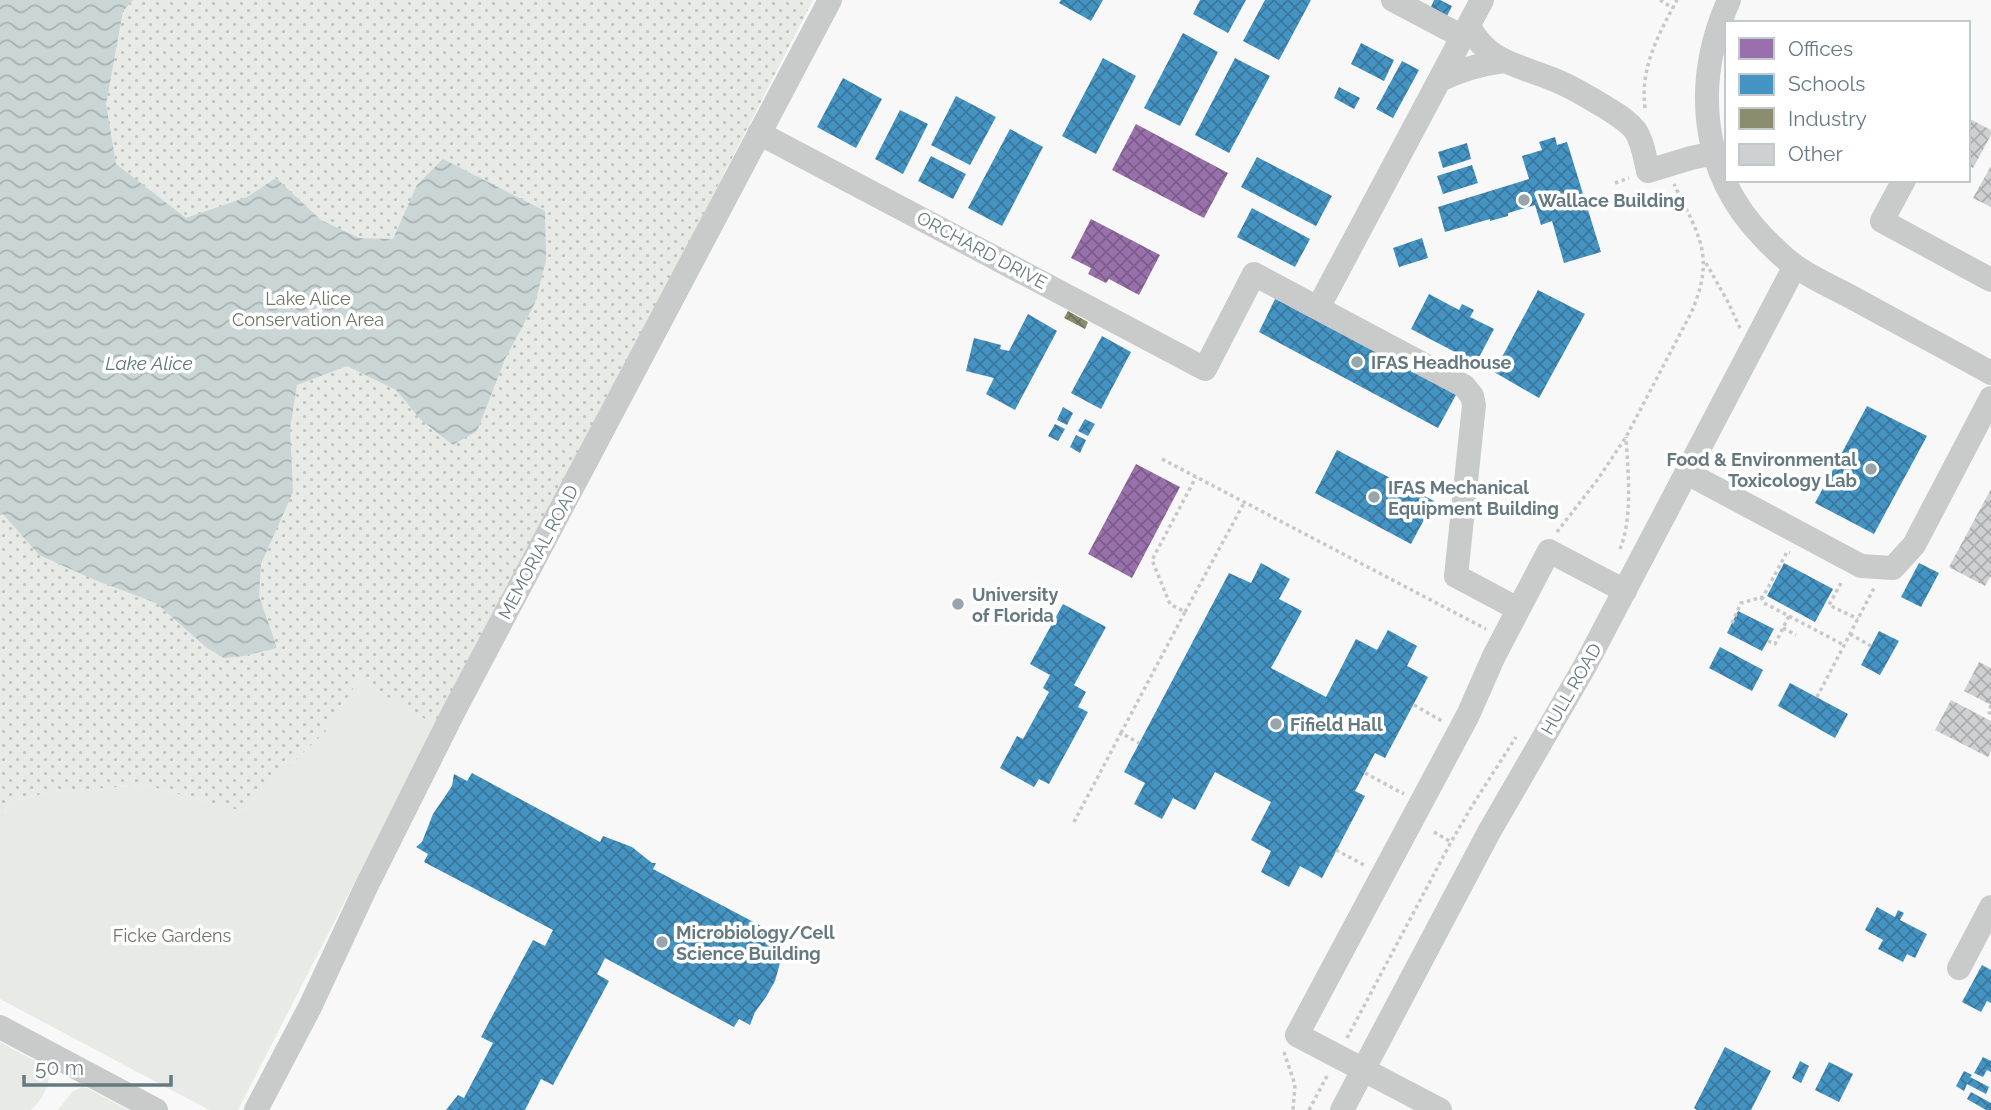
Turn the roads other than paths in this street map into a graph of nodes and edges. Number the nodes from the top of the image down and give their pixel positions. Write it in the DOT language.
graph roads {
  1 [pos="830,0"];
  2 [pos="1393,0"];
  3 [pos="1482,0"];
  4 [pos="1729,0"];
  5 [pos="1466,31"];
  6 [pos="1504,61"];
  7 [pos="1440,80"];
  8 [pos="759,133"];
  9 [pos="1714,153"];
  10 [pos="1725,181"];
  11 [pos="1725,182"];
  12 [pos="1902,182"];
  13 [pos="1795,266"];
  14 [pos="1991,280"];
  15 [pos="1318,308"];
  16 [pos="1991,373"];
  17 [pos="1991,398"];
  18 [pos="1686,473"];
  19 [pos="1625,591"];
  20 [pos="1518,609"];
  21 [pos="1991,907"];
  22 [pos="1959,968"];
  23 [pos="0,1027"];
  24 [pos="1363,1070"];
  25 [pos="156,1110"];
  26 [pos="256,1110"];
  27 [pos="1342,1110"];
  28 [pos="1440,1110"];
  1 -- 8 [label="street, MEMORIAL ROAD"];
  2 -- 5 [label="street"];
  3 -- 5 [label="street"];
  4 -- 9 [label="street"];
  5 -- 6 [label="street"];
  5 -- 7 [label="street"];
  6 -- 7 [label="street"];
  6 -- 9 [label="street"];
  7 -- 15 [label="street"];
  8 -- 15 [label="street, ORCHARD DRIVE"];
  8 -- 26 [label="street, MEMORIAL ROAD"];
  9 -- 10 [label="street"];
  11 -- 13 [label="street"];
  12 -- 14 [label="street"];
  13 -- 16 [label="street"];
  13 -- 18 [label="street, HULL ROAD"];
  15 -- 20 [label="street"];
  17 -- 18 [label="street"];
  18 -- 19 [label="street, HULL ROAD"];
  19 -- 20 [label="street"];
  19 -- 24 [label="street, HULL ROAD"];
  20 -- 24 [label="street"];
  21 -- 22 [label="street"];
  23 -- 25 [label="street"];
  24 -- 27 [label="street, HULL ROAD"];
  24 -- 28 [label="street"];
}
